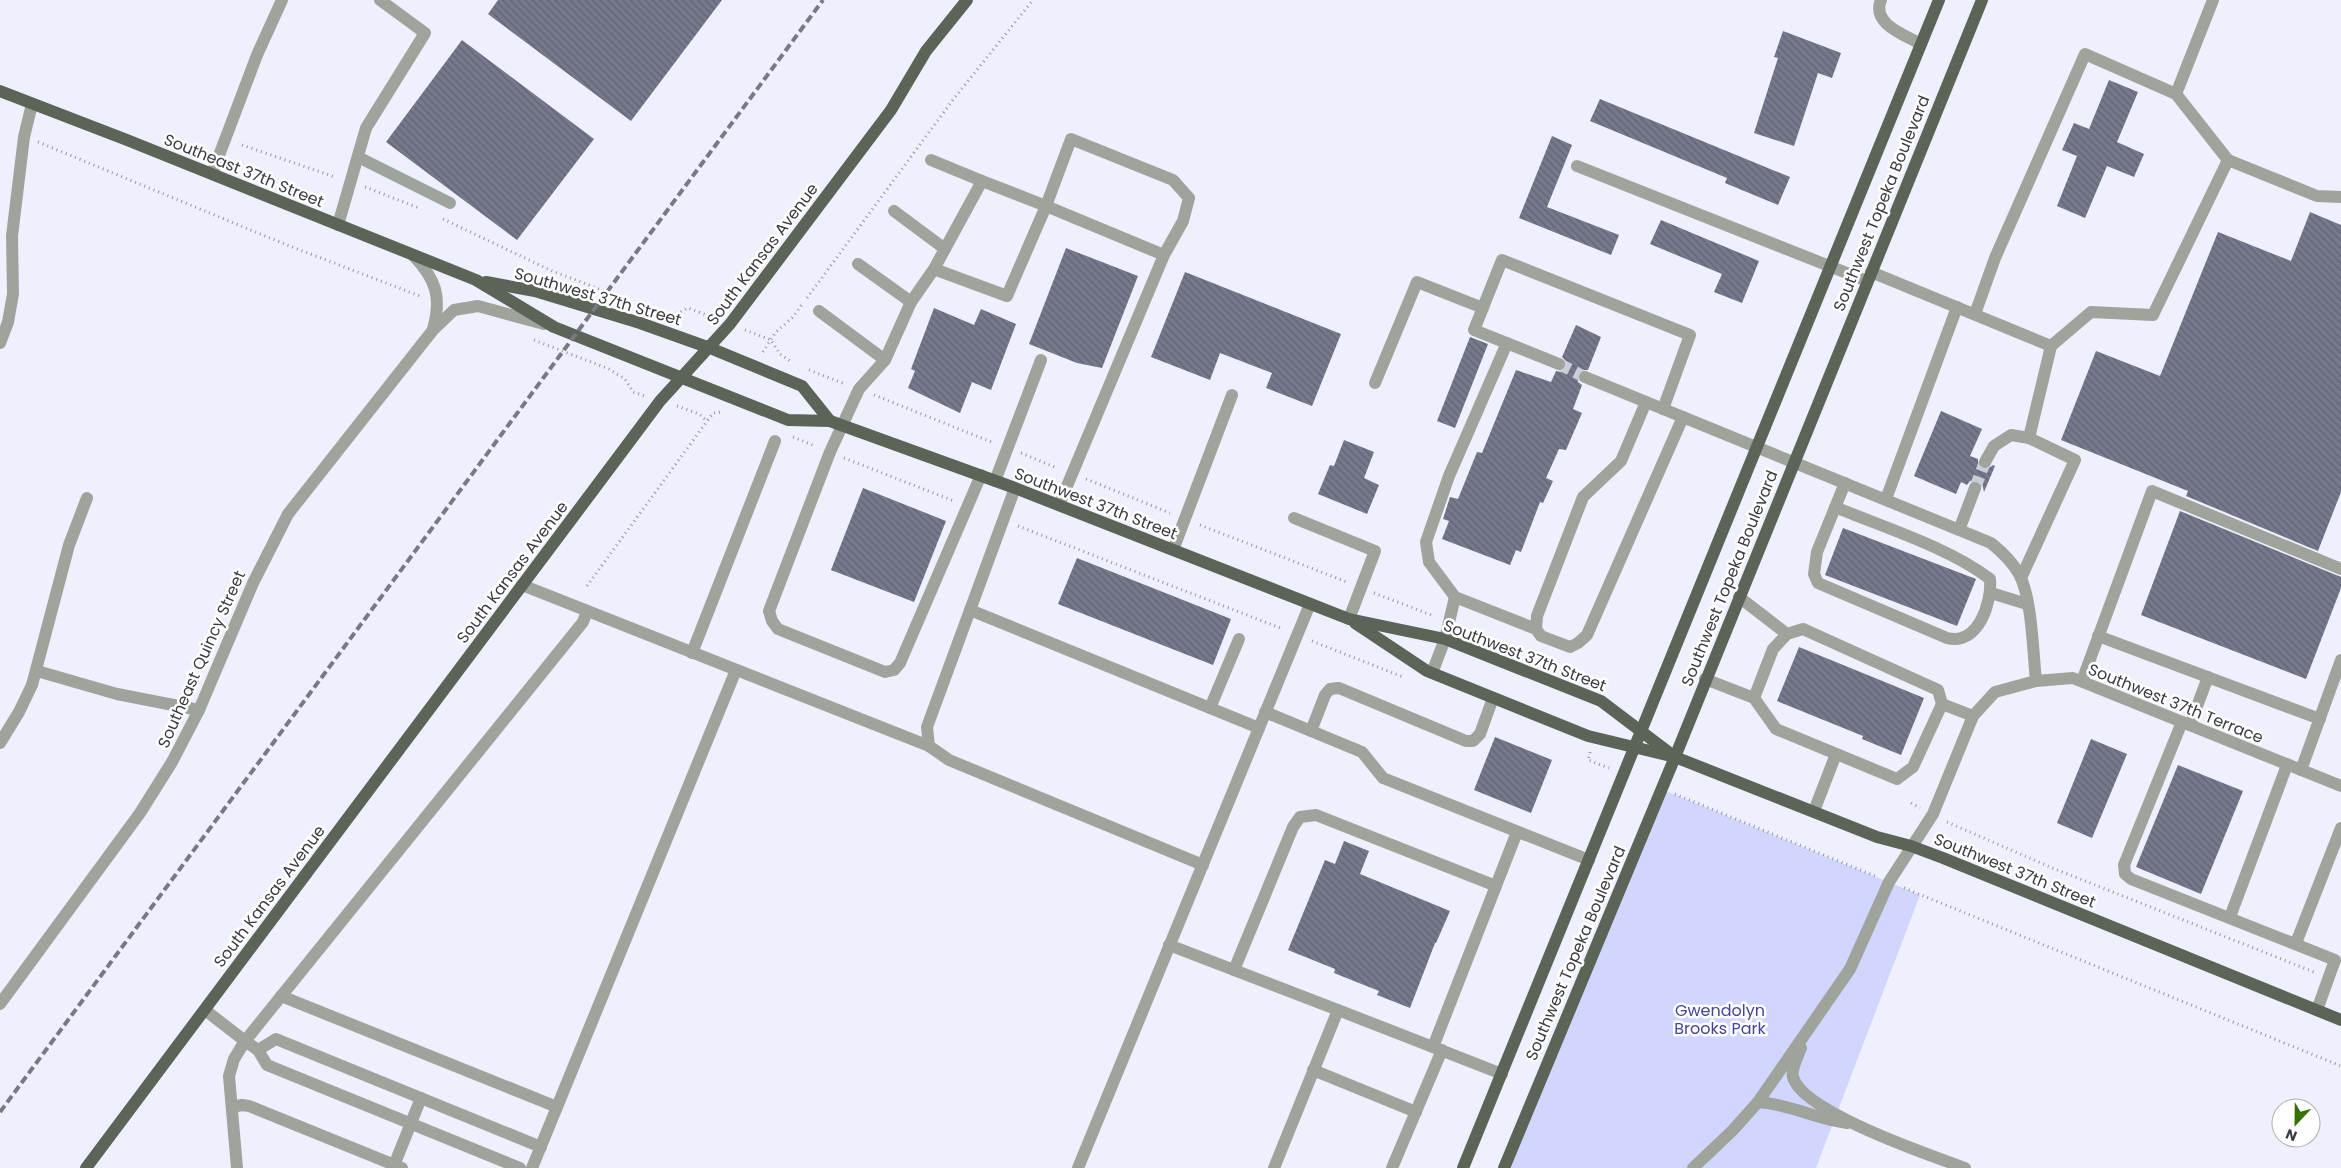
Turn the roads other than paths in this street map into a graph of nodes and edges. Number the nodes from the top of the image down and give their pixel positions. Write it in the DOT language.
graph roads {
  1 [pos="282,0"];
  2 [pos="380,0"];
  3 [pos="967,0"];
  4 [pos="1881,0"];
  5 [pos="1939,0"];
  6 [pos="1982,0"];
  7 [pos="2213,0"];
  8 [pos="1921,44"];
  9 [pos="0,91"];
  10 [pos="2176,94"];
  11 [pos="32,104"];
  12 [pos="358,157"];
  13 [pos="931,160"];
  14 [pos="2228,160"];
  15 [pos="1577,166"];
  16 [pos="212,174"];
  17 [pos="982,181"];
  18 [pos="2341,197"];
  19 [pos="450,203"];
  20 [pos="1046,206"];
  21 [pos="894,211"];
  22 [pos="338,225"];
  23 [pos="945,249"];
  24 [pos="413,255"];
  25 [pos="1164,255"];
  26 [pos="858,264"];
  27 [pos="1830,266"];
  28 [pos="934,269"];
  29 [pos="1869,276"];
  30 [pos="476,280"];
  31 [pos="911,302"];
  32 [pos="1957,307"];
  33 [pos="1483,308"];
  34 [pos="819,311"];
  35 [pos="520,312"];
  36 [pos="1975,314"];
  37 [pos="433,330"];
  38 [pos="0,343"];
  39 [pos="1507,343"];
  40 [pos="2051,346"];
  41 [pos="710,348"];
  42 [pos="885,360"];
  43 [pos="1041,360"];
  44 [pos="1559,364"];
  45 [pos="1586,377"];
  46 [pos="683,378"];
  47 [pos="1375,382"];
  48 [pos="1232,395"];
  49 [pos="1646,402"];
  50 [pos="1663,409"];
  51 [pos="1683,417"];
  52 [pos="836,423"];
  53 [pos="2029,438"];
  54 [pos="775,441"];
  55 [pos="1756,448"];
  56 [pos="1793,462"];
  57 [pos="1986,462"];
  58 [pos="980,475"];
  59 [pos="995,481"];
  60 [pos="1845,483"];
  61 [pos="1015,488"];
  62 [pos="1974,488"];
  63 [pos="87,498"];
  64 [pos="1886,499"];
  65 [pos="1059,506"];
  66 [pos="1835,507"];
  67 [pos="1294,518"];
  68 [pos="1959,530"];
  69 [pos="1172,550"];
  70 [pos="2341,568"];
  71 [pos="2021,578"];
  72 [pos="522,585"];
  73 [pos="1991,594"];
  74 [pos="1454,597"];
  75 [pos="1739,597"];
  76 [pos="1310,604"];
  77 [pos="2027,604"];
  78 [pos="970,610"];
  79 [pos="587,611"];
  80 [pos="1349,619"];
  81 [pos="1536,628"];
  82 [pos="1787,634"];
  83 [pos="2098,636"];
  84 [pos="1239,639"];
  85 [pos="1445,639"];
  86 [pos="692,653"];
  87 [pos="2341,660"];
  88 [pos="37,670"];
  89 [pos="736,670"];
  90 [pos="1432,673"];
  91 [pos="2208,677"];
  92 [pos="1706,679"];
  93 [pos="2036,680"];
  94 [pos="2082,681"];
  95 [pos="1493,698"];
  96 [pos="1754,698"];
  97 [pos="1942,704"];
  98 [pos="1210,708"];
  99 [pos="200,710"];
  100 [pos="1265,712"];
  101 [pos="1973,716"];
  102 [pos="2320,718"];
  103 [pos="2186,723"];
  104 [pos="1259,728"];
  105 [pos="1311,731"];
  106 [pos="1642,731"];
  107 [pos="0,743"];
  108 [pos="929,746"];
  109 [pos="1635,747"];
  110 [pos="1836,754"];
  111 [pos="1674,757"];
  112 [pos="2287,765"];
  113 [pos="2301,770"];
  114 [pos="2341,786"];
  115 [pos="1814,811"];
  116 [pos="2341,828"];
  117 [pos="1517,832"];
  118 [pos="1910,846"];
  119 [pos="1589,860"];
  120 [pos="1202,865"];
  121 [pos="1496,886"];
  122 [pos="2230,917"];
  123 [pos="2296,944"];
  124 [pos="1169,945"];
  125 [pos="2338,962"];
  126 [pos="1234,970"];
  127 [pos="282,996"];
  128 [pos="0,1004"];
  129 [pos="204,1010"];
  130 [pos="1338,1010"];
  131 [pos="2317,1010"];
  132 [pos="2341,1020"];
  133 [pos="1808,1029"];
  134 [pos="245,1041"];
  135 [pos="1438,1049"];
  136 [pos="258,1050"];
  137 [pos="1313,1070"];
  138 [pos="1502,1074"];
  139 [pos="421,1098"];
  140 [pos="1758,1102"];
  141 [pos="232,1107"];
  142 [pos="557,1107"];
  143 [pos="1416,1112"];
  144 [pos="410,1124"];
  145 [pos="1853,1124"];
  146 [pos="541,1147"];
  147 [pos="397,1167"];
  148 [pos="86,1168"];
  149 [pos="237,1168"];
  150 [pos="520,1168"];
  151 [pos="532,1168"];
  152 [pos="1078,1168"];
  153 [pos="1274,1168"];
  154 [pos="1392,1168"];
  155 [pos="1463,1168"];
  156 [pos="1504,1168"];
  157 [pos="1693,1168"];
  158 [pos="1965,1168"];
  1 -- 16 [label="street"];
  2 -- 12 [label="street"];
  3 -- 41 [label="main road, South Kansas Avenue"];
  4 -- 8 [label="street"];
  5 -- 8 [label="main road, Southwest Topeka Boulevard"];
  6 -- 29 [label="main road, Southwest Topeka Boulevard"];
  7 -- 10 [label="street"];
  8 -- 27 [label="main road, Southwest Topeka Boulevard"];
  9 -- 11 [label="main road, Southeast 37th Street"];
  10 -- 14 [label="street"];
  10 -- 36 [label="street"];
  11 -- 16 [label="main road, Southeast 37th Street"];
  11 -- 38 [label="street"];
  12 -- 19 [label="street"];
  12 -- 22 [label="street"];
  13 -- 17 [label="street"];
  14 -- 18 [label="street"];
  14 -- 40 [label="street"];
  15 -- 27 [label="street"];
  16 -- 22 [label="main road, Southeast 37th Street"];
  17 -- 20 [label="street"];
  17 -- 23 [label="street"];
  20 -- 25 [label="street"];
  20 -- 25 [label="street"];
  20 -- 28 [label="street"];
  21 -- 23 [label="street"];
  22 -- 24 [label="main road, Southeast 37th Street"];
  23 -- 28 [label="street"];
  24 -- 30 [label="main road, Southeast 37th Street"];
  24 -- 37 [label="street, Southeast Quincy Street"];
  25 -- 65 [label="street"];
  26 -- 31 [label="street"];
  27 -- 29 [label="street"];
  27 -- 55 [label="main road, Southwest Topeka Boulevard"];
  28 -- 31 [label="street"];
  29 -- 32 [label="street"];
  29 -- 56 [label="main road, Southwest Topeka Boulevard"];
  30 -- 35 [label="main road, Southwest 37th Street"];
  30 -- 41 [label="main road, Southwest 37th Street"];
  31 -- 42 [label="street"];
  32 -- 36 [label="street"];
  32 -- 64 [label="street"];
  33 -- 39 [label="street"];
  33 -- 47 [label="street"];
  33 -- 50 [label="street"];
  34 -- 42 [label="street"];
  35 -- 37 [label="street, Southeast Quincy Street"];
  35 -- 46 [label="main road, Southwest 37th Street"];
  36 -- 40 [label="street"];
  37 -- 99 [label="street, Southeast Quincy Street"];
  39 -- 44 [label="street"];
  39 -- 74 [label="street"];
  40 -- 53 [label="street"];
  41 -- 46 [label="main road, South Kansas Avenue"];
  41 -- 52 [label="main road, Southwest 37th Street"];
  42 -- 52 [label="street"];
  43 -- 59 [label="street"];
  45 -- 49 [label="street"];
  46 -- 52 [label="main road, Southwest 37th Street"];
  46 -- 72 [label="main road, South Kansas Avenue"];
  48 -- 69 [label="street"];
  49 -- 50 [label="street"];
  49 -- 81 [label="street"];
  50 -- 51 [label="street"];
  51 -- 55 [label="street"];
  51 -- 81 [label="street"];
  52 -- 58 [label="main road, Southwest 37th Street"];
  52 -- 58 [label="street"];
  53 -- 57 [label="street"];
  53 -- 71 [label="street"];
  54 -- 86 [label="street"];
  55 -- 56 [label="street"];
  55 -- 106 [label="main road, Southwest Topeka Boulevard"];
  56 -- 60 [label="street"];
  56 -- 75 [label="main road, Southwest Topeka Boulevard"];
  58 -- 59 [label="main road, Southwest 37th Street"];
  59 -- 61 [label="main road, Southwest 37th Street"];
  60 -- 64 [label="street"];
  60 -- 66 [label="street"];
  61 -- 65 [label="main road, Southwest 37th Street"];
  61 -- 78 [label="street"];
  62 -- 68 [label="street"];
  63 -- 88 [label="street"];
  64 -- 68 [label="street"];
  65 -- 69 [label="main road, Southwest 37th Street"];
  66 -- 73 [label="street"];
  66 -- 73 [label="street"];
  67 -- 80 [label="street"];
  68 -- 71 [label="street"];
  69 -- 76 [label="main road, Southwest 37th Street"];
  70 -- 83 [label="street"];
  71 -- 77 [label="street"];
  72 -- 79 [label="street"];
  72 -- 129 [label="main road, South Kansas Avenue"];
  73 -- 77 [label="street"];
  74 -- 81 [label="street"];
  74 -- 85 [label="street"];
  75 -- 82 [label="street"];
  75 -- 92 [label="main road, Southwest Topeka Boulevard"];
  76 -- 80 [label="main road, Southwest 37th Street"];
  76 -- 100 [label="street"];
  77 -- 93 [label="street"];
  78 -- 98 [label="street"];
  78 -- 108 [label="street"];
  79 -- 86 [label="street"];
  79 -- 127 [label="street"];
  80 -- 85 [label="main road, Southwest 37th Street"];
  80 -- 90 [label="main road, Southwest 37th Street"];
  82 -- 96 [label="street"];
  82 -- 97 [label="street"];
  83 -- 91 [label="street"];
  83 -- 94 [label="street"];
  84 -- 98 [label="street"];
  85 -- 90 [label="street"];
  85 -- 106 [label="main road, Southwest 37th Street"];
  86 -- 89 [label="street"];
  87 -- 102 [label="street"];
  88 -- 99 [label="street"];
  88 -- 107 [label="street"];
  89 -- 108 [label="street"];
  89 -- 142 [label="street"];
  90 -- 95 [label="main road, Southwest 37th Street"];
  91 -- 102 [label="street"];
  91 -- 103 [label="street"];
  92 -- 96 [label="street"];
  92 -- 111 [label="main road, Southwest Topeka Boulevard"];
  93 -- 94 [label="street, Southwest 37th Terrace"];
  93 -- 101 [label="street, Southwest 37th Terrace"];
  94 -- 103 [label="street, Southwest 37th Terrace"];
  95 -- 105 [label="street"];
  95 -- 109 [label="main road, Southwest 37th Street"];
  96 -- 110 [label="street"];
  97 -- 101 [label="street"];
  97 -- 110 [label="street"];
  98 -- 104 [label="street"];
  99 -- 128 [label="street, Southeast Quincy Street"];
  100 -- 104 [label="street"];
  100 -- 105 [label="street"];
  101 -- 118 [label="street, Southwest 37th Terrace"];
  102 -- 113 [label="street"];
  103 -- 112 [label="street, Southwest 37th Terrace"];
  103 -- 122 [label="street"];
  104 -- 120 [label="street"];
  105 -- 117 [label="street"];
  106 -- 109 [label="main road, Southwest Topeka Boulevard"];
  106 -- 111 [label="main road, Southwest 37th Street"];
  108 -- 120 [label="street"];
  109 -- 111 [label="main road, Southwest 37th Street"];
  109 -- 119 [label="main road, Southwest Topeka Boulevard"];
  110 -- 115 [label="street"];
  111 -- 115 [label="main road, Southwest 37th Street"];
  111 -- 156 [label="main road, Southwest Topeka Boulevard"];
  112 -- 113 [label="street, Southwest 37th Terrace"];
  112 -- 122 [label="street"];
  113 -- 114 [label="street, Southwest 37th Terrace"];
  115 -- 118 [label="main road, Southwest 37th Street"];
  116 -- 123 [label="street"];
  117 -- 119 [label="street"];
  117 -- 121 [label="street"];
  118 -- 131 [label="main road, Southwest 37th Street"];
  118 -- 133 [label="street, Southwest 37th Terrace"];
  119 -- 138 [label="main road, Southwest Topeka Boulevard"];
  120 -- 124 [label="street"];
  121 -- 126 [label="street"];
  121 -- 135 [label="street"];
  122 -- 123 [label="street"];
  123 -- 125 [label="street"];
  124 -- 126 [label="street"];
  124 -- 152 [label="street"];
  125 -- 131 [label="street"];
  126 -- 130 [label="street"];
  127 -- 134 [label="street"];
  127 -- 142 [label="street"];
  129 -- 134 [label="street"];
  129 -- 148 [label="main road, South Kansas Avenue"];
  130 -- 135 [label="street"];
  130 -- 137 [label="street"];
  131 -- 132 [label="main road, Southwest 37th Street"];
  133 -- 140 [label="street, Southwest 37th Terrace"];
  133 -- 145 [label="street"];
  134 -- 136 [label="street"];
  134 -- 141 [label="street"];
  135 -- 138 [label="street"];
  135 -- 143 [label="street"];
  136 -- 139 [label="street"];
  136 -- 144 [label="street"];
  137 -- 143 [label="street"];
  137 -- 153 [label="street"];
  138 -- 155 [label="main road, Southwest Topeka Boulevard"];
  139 -- 144 [label="street"];
  139 -- 146 [label="street"];
  140 -- 145 [label="street"];
  140 -- 157 [label="street, Southwest 37th Terrace"];
  141 -- 147 [label="street"];
  141 -- 149 [label="street"];
  142 -- 146 [label="street"];
  143 -- 154 [label="street"];
  144 -- 147 [label="street"];
  144 -- 150 [label="street"];
  145 -- 158 [label="street"];
  146 -- 151 [label="street"];
}
